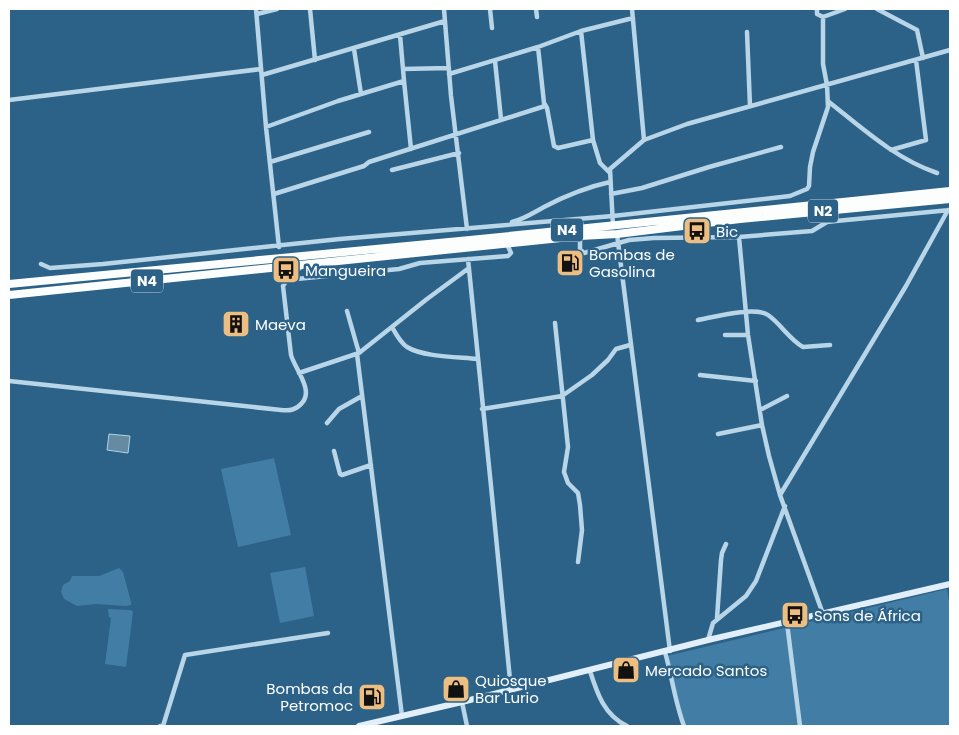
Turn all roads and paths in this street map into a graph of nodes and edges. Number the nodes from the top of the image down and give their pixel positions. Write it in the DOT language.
graph roads {
  1 [pos="276,9"];
  2 [pos="310,9"];
  3 [pos="444,9"];
  4 [pos="490,9"];
  5 [pos="536,9"];
  6 [pos="632,9"];
  7 [pos="817,9"];
  8 [pos="845,9"];
  9 [pos="877,9"];
  10 [pos="256,11"];
  11 [pos="537,17"];
  12 [pos="823,17"];
  13 [pos="633,18"];
  14 [pos="445,21"];
  15 [pos="492,28"];
  16 [pos="581,31"];
  17 [pos="747,32"];
  18 [pos="400,35"];
  19 [pos="538,47"];
  20 [pos="354,49"];
  21 [pos="950,50"];
  22 [pos="923,58"];
  23 [pos="315,60"];
  24 [pos="916,60"];
  25 [pos="495,61"];
  26 [pos="261,68"];
  27 [pos="449,68"];
  28 [pos="404,70"];
  29 [pos="449,74"];
  30 [pos="262,75"];
  31 [pos="404,81"];
  32 [pos="827,85"];
  33 [pos="361,94"];
  34 [pos="9,100"];
  35 [pos="829,102"];
  36 [pos="545,106"];
  37 [pos="750,106"];
  38 [pos="501,119"];
  39 [pos="266,127"];
  40 [pos="369,132"];
  41 [pos="457,134"];
  42 [pos="593,140"];
  43 [pos="644,140"];
  44 [pos="781,147"];
  45 [pos="411,149"];
  46 [pos="891,150"];
  47 [pos="459,153"];
  48 [pos="270,162"];
  49 [pos="392,170"];
  50 [pos="609,172"];
  51 [pos="937,173"];
  52 [pos="610,182"];
  53 [pos="950,191"];
  54 [pos="274,194"];
  55 [pos="611,194"];
  56 [pos="950,199"];
  57 [pos="858,201"];
  58 [pos="949,210"];
  59 [pos="613,216"];
  60 [pos="506,224"];
  61 [pos="696,224"];
  62 [pos="613,226"];
  63 [pos="466,228"];
  64 [pos="617,234"];
  65 [pos="580,236"];
  66 [pos="740,237"];
  67 [pos="507,244"];
  68 [pos="618,244"];
  69 [pos="279,247"];
  70 [pos="468,259"];
  71 [pos="41,264"];
  72 [pos="305,264"];
  73 [pos="469,268"];
  74 [pos="285,280"];
  75 [pos="9,284"];
  76 [pos="9,296"];
  77 [pos="347,311"];
  78 [pos="746,311"];
  79 [pos="698,320"];
  80 [pos="555,322"];
  81 [pos="392,327"];
  82 [pos="725,335"];
  83 [pos="748,335"];
  84 [pos="830,344"];
  85 [pos="630,345"];
  86 [pos="358,353"];
  87 [pos="477,359"];
  88 [pos="299,373"];
  89 [pos="700,375"];
  90 [pos="9,381"];
  91 [pos="756,381"];
  92 [pos="362,396"];
  93 [pos="562,396"];
  94 [pos="787,396"];
  95 [pos="482,409"];
  96 [pos="760,410"];
  97 [pos="327,423"];
  98 [pos="762,425"];
  99 [pos="718,434"];
  100 [pos="334,452"];
  101 [pos="371,465"];
  102 [pos="780,495"];
  103 [pos="785,506"];
  104 [pos="726,544"];
  105 [pos="578,562"];
  106 [pos="950,586"];
  107 [pos="823,615"];
  108 [pos="717,618"];
  109 [pos="787,623"];
  110 [pos="328,633"];
  111 [pos="708,640"];
  112 [pos="667,651"];
  113 [pos="590,671"];
  114 [pos="511,690"];
  115 [pos="462,702"];
  116 [pos="402,716"];
  117 [pos="619,725"];
  118 [pos="160,726"];
  119 [pos="359,726"];
  120 [pos="467,726"];
  121 [pos="627,726"];
  122 [pos="684,726"];
  123 [pos="800,726"];
  1 -- 10 [label="street"];
  2 -- 23 [label="street"];
  3 -- 14 [label="street"];
  4 -- 15 [label="street"];
  5 -- 11 [label="street"];
  6 -- 13 [label="street"];
  7 -- 12 [label="street"];
  8 -- 12 [label="street"];
  9 -- 22 [label="street"];
  10 -- 26 [label="street"];
  12 -- 32 [label="street"];
  13 -- 16 [label="street"];
  13 -- 43 [label="street"];
  14 -- 18 [label="street"];
  14 -- 27 [label="street"];
  16 -- 19 [label="street"];
  16 -- 42 [label="street"];
  17 -- 37 [label="street"];
  18 -- 20 [label="street"];
  18 -- 28 [label="street"];
  19 -- 25 [label="street"];
  19 -- 36 [label="street"];
  20 -- 23 [label="street"];
  20 -- 33 [label="street"];
  21 -- 22 [label="street"];
  22 -- 24 [label="street"];
  23 -- 30 [label="street"];
  24 -- 32 [label="street"];
  24 -- 46 [label="street"];
  25 -- 29 [label="street"];
  25 -- 38 [label="street"];
  26 -- 30 [label="street"];
  26 -- 34 [label="street"];
  27 -- 28 [label="street"];
  27 -- 29 [label="street"];
  28 -- 31 [label="street"];
  29 -- 41 [label="street"];
  30 -- 39 [label="street"];
  31 -- 33 [label="street"];
  31 -- 45 [label="street"];
  32 -- 35 [label="street"];
  32 -- 37 [label="street"];
  33 -- 39 [label="street"];
  35 -- 46 [label="street"];
  35 -- 59 [label="street"];
  36 -- 38 [label="street"];
  36 -- 42 [label="street"];
  37 -- 43 [label="street"];
  38 -- 41 [label="street"];
  39 -- 48 [label="street"];
  40 -- 48 [label="street"];
  41 -- 45 [label="street"];
  41 -- 47 [label="street"];
  42 -- 50 [label="street"];
  43 -- 50 [label="street"];
  44 -- 55 [label="street"];
  45 -- 54 [label="street"];
  46 -- 51 [label="street"];
  47 -- 49 [label="street"];
  47 -- 63 [label="street"];
  48 -- 54 [label="street"];
  50 -- 52 [label="street"];
  52 -- 55 [label="street"];
  52 -- 60 [label="street"];
  53 -- 57 [label="highway, N2"];
  54 -- 69 [label="street"];
  55 -- 59 [label="street"];
  56 -- 61 [label="highway, N2"];
  57 -- 62 [label="highway, N4"];
  58 -- 66 [label="street"];
  58 -- 102 [label="street"];
  59 -- 60 [label="street"];
  59 -- 62 [label="street"];
  60 -- 63 [label="street"];
  61 -- 64 [label="highway, N4"];
  62 -- 75 [label="highway, N4"];
  63 -- 69 [label="street"];
  64 -- 65 [label="highway, N4"];
  64 -- 68 [label="street"];
  65 -- 67 [label="highway, N4"];
  65 -- 68 [label="street"];
  66 -- 68 [label="street"];
  66 -- 78 [label="street"];
  67 -- 70 [label="street"];
  67 -- 72 [label="highway, N4"];
  68 -- 85 [label="street"];
  69 -- 71 [label="street"];
  70 -- 73 [label="street"];
  70 -- 74 [label="street"];
  72 -- 74 [label="street"];
  72 -- 76 [label="highway, N4"];
  73 -- 81 [label="street"];
  73 -- 87 [label="street"];
  74 -- 88 [label="street"];
  77 -- 86 [label="street"];
  78 -- 79 [label="street"];
  78 -- 83 [label="street"];
  78 -- 84 [label="street"];
  80 -- 93 [label="street"];
  81 -- 86 [label="street"];
  81 -- 87 [label="street"];
  82 -- 83 [label="street"];
  83 -- 91 [label="street"];
  85 -- 93 [label="street"];
  85 -- 112 [label="street"];
  86 -- 88 [label="street"];
  86 -- 92 [label="street"];
  87 -- 95 [label="street"];
  88 -- 90 [label="street"];
  89 -- 91 [label="street"];
  91 -- 96 [label="street"];
  92 -- 97 [label="street"];
  92 -- 101 [label="street"];
  93 -- 95 [label="street"];
  93 -- 105 [label="street"];
  94 -- 96 [label="street"];
  95 -- 114 [label="street"];
  96 -- 98 [label="street"];
  98 -- 99 [label="street"];
  98 -- 102 [label="street"];
  100 -- 101 [label="street"];
  101 -- 116 [label="street"];
  102 -- 103 [label="street"];
  103 -- 107 [label="street"];
  103 -- 108 [label="street"];
  104 -- 108 [label="street"];
  106 -- 107 [label="main road"];
  107 -- 109 [label="main road"];
  108 -- 111 [label="street"];
  109 -- 111 [label="main road"];
  109 -- 123 [label="street"];
  110 -- 118 [label="street"];
  111 -- 112 [label="main road"];
  112 -- 113 [label="main road"];
  112 -- 122 [label="street"];
  113 -- 114 [label="main road"];
  113 -- 117 [label="street"];
  114 -- 115 [label="main road"];
  115 -- 116 [label="main road"];
  115 -- 120 [label="street"];
  116 -- 119 [label="main road"];
  117 -- 121 [label="street"];
}
